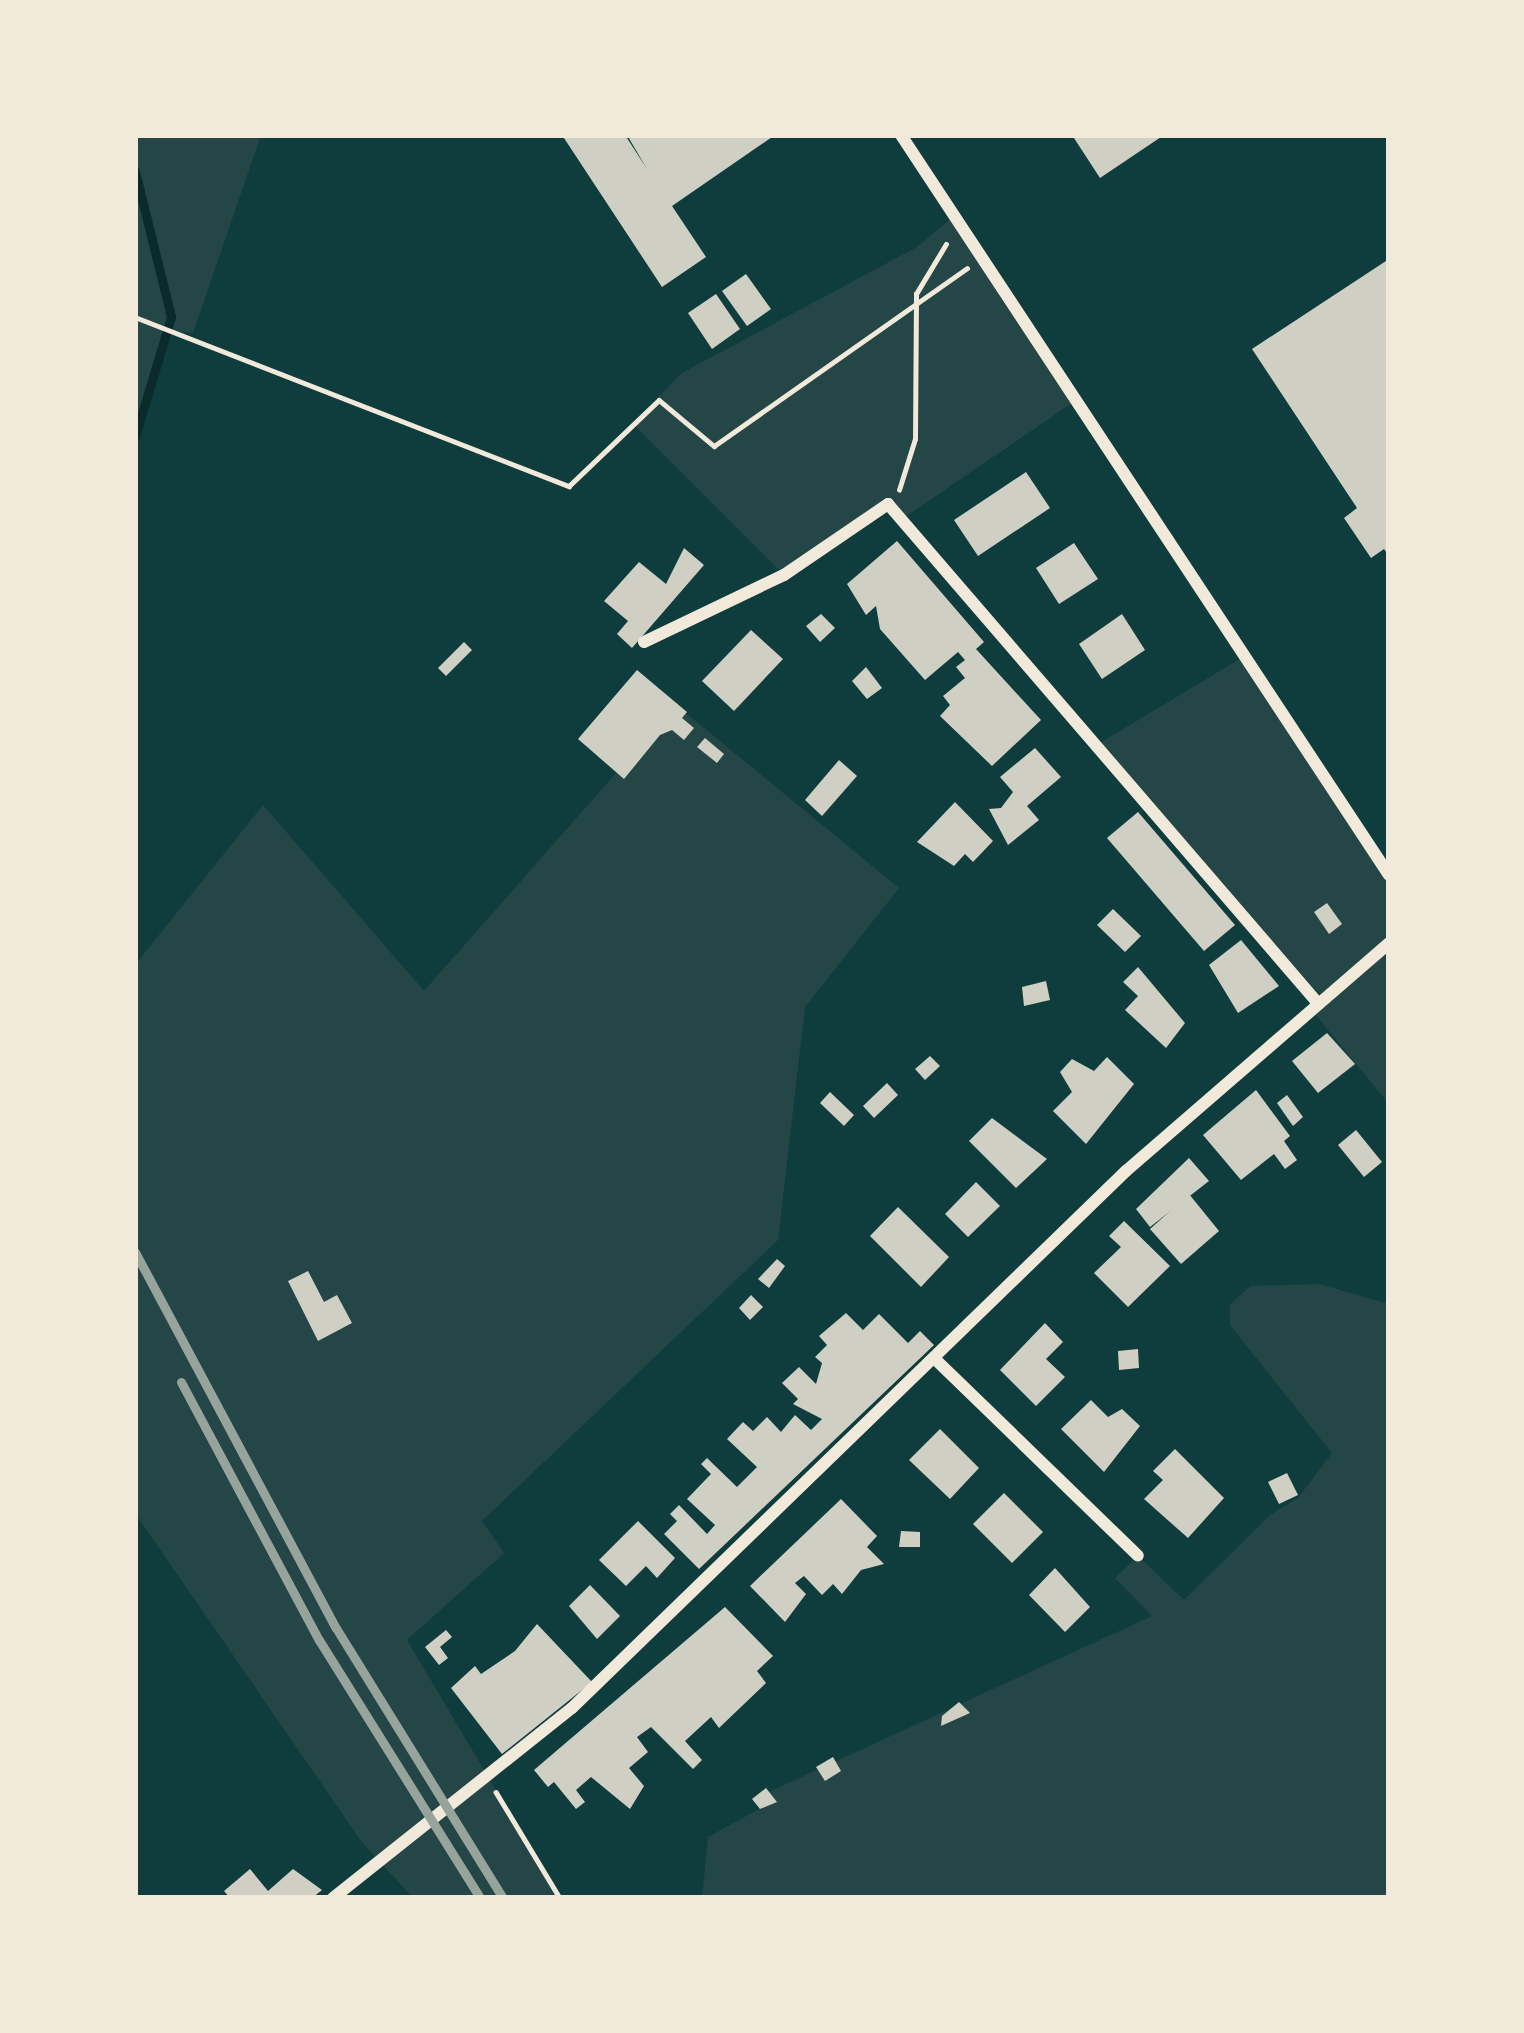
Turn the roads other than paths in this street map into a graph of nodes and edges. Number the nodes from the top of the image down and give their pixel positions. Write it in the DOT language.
graph roads {
  1 [pos="901,135"];
  2 [pos="644,642"];
  3 [pos="1389,875"];
  4 [pos="1389,943"];
  5 [pos="1317,1002"];
  6 [pos="936,1360"];
  7 [pos="1138,1556"];
  8 [pos="333,1898"];
  1 -- 3 [label="street"];
  2 -- 5 [label="street"];
  4 -- 5 [label="street"];
  5 -- 6 [label="street"];
  6 -- 7 [label="street"];
  6 -- 8 [label="street"];
}
